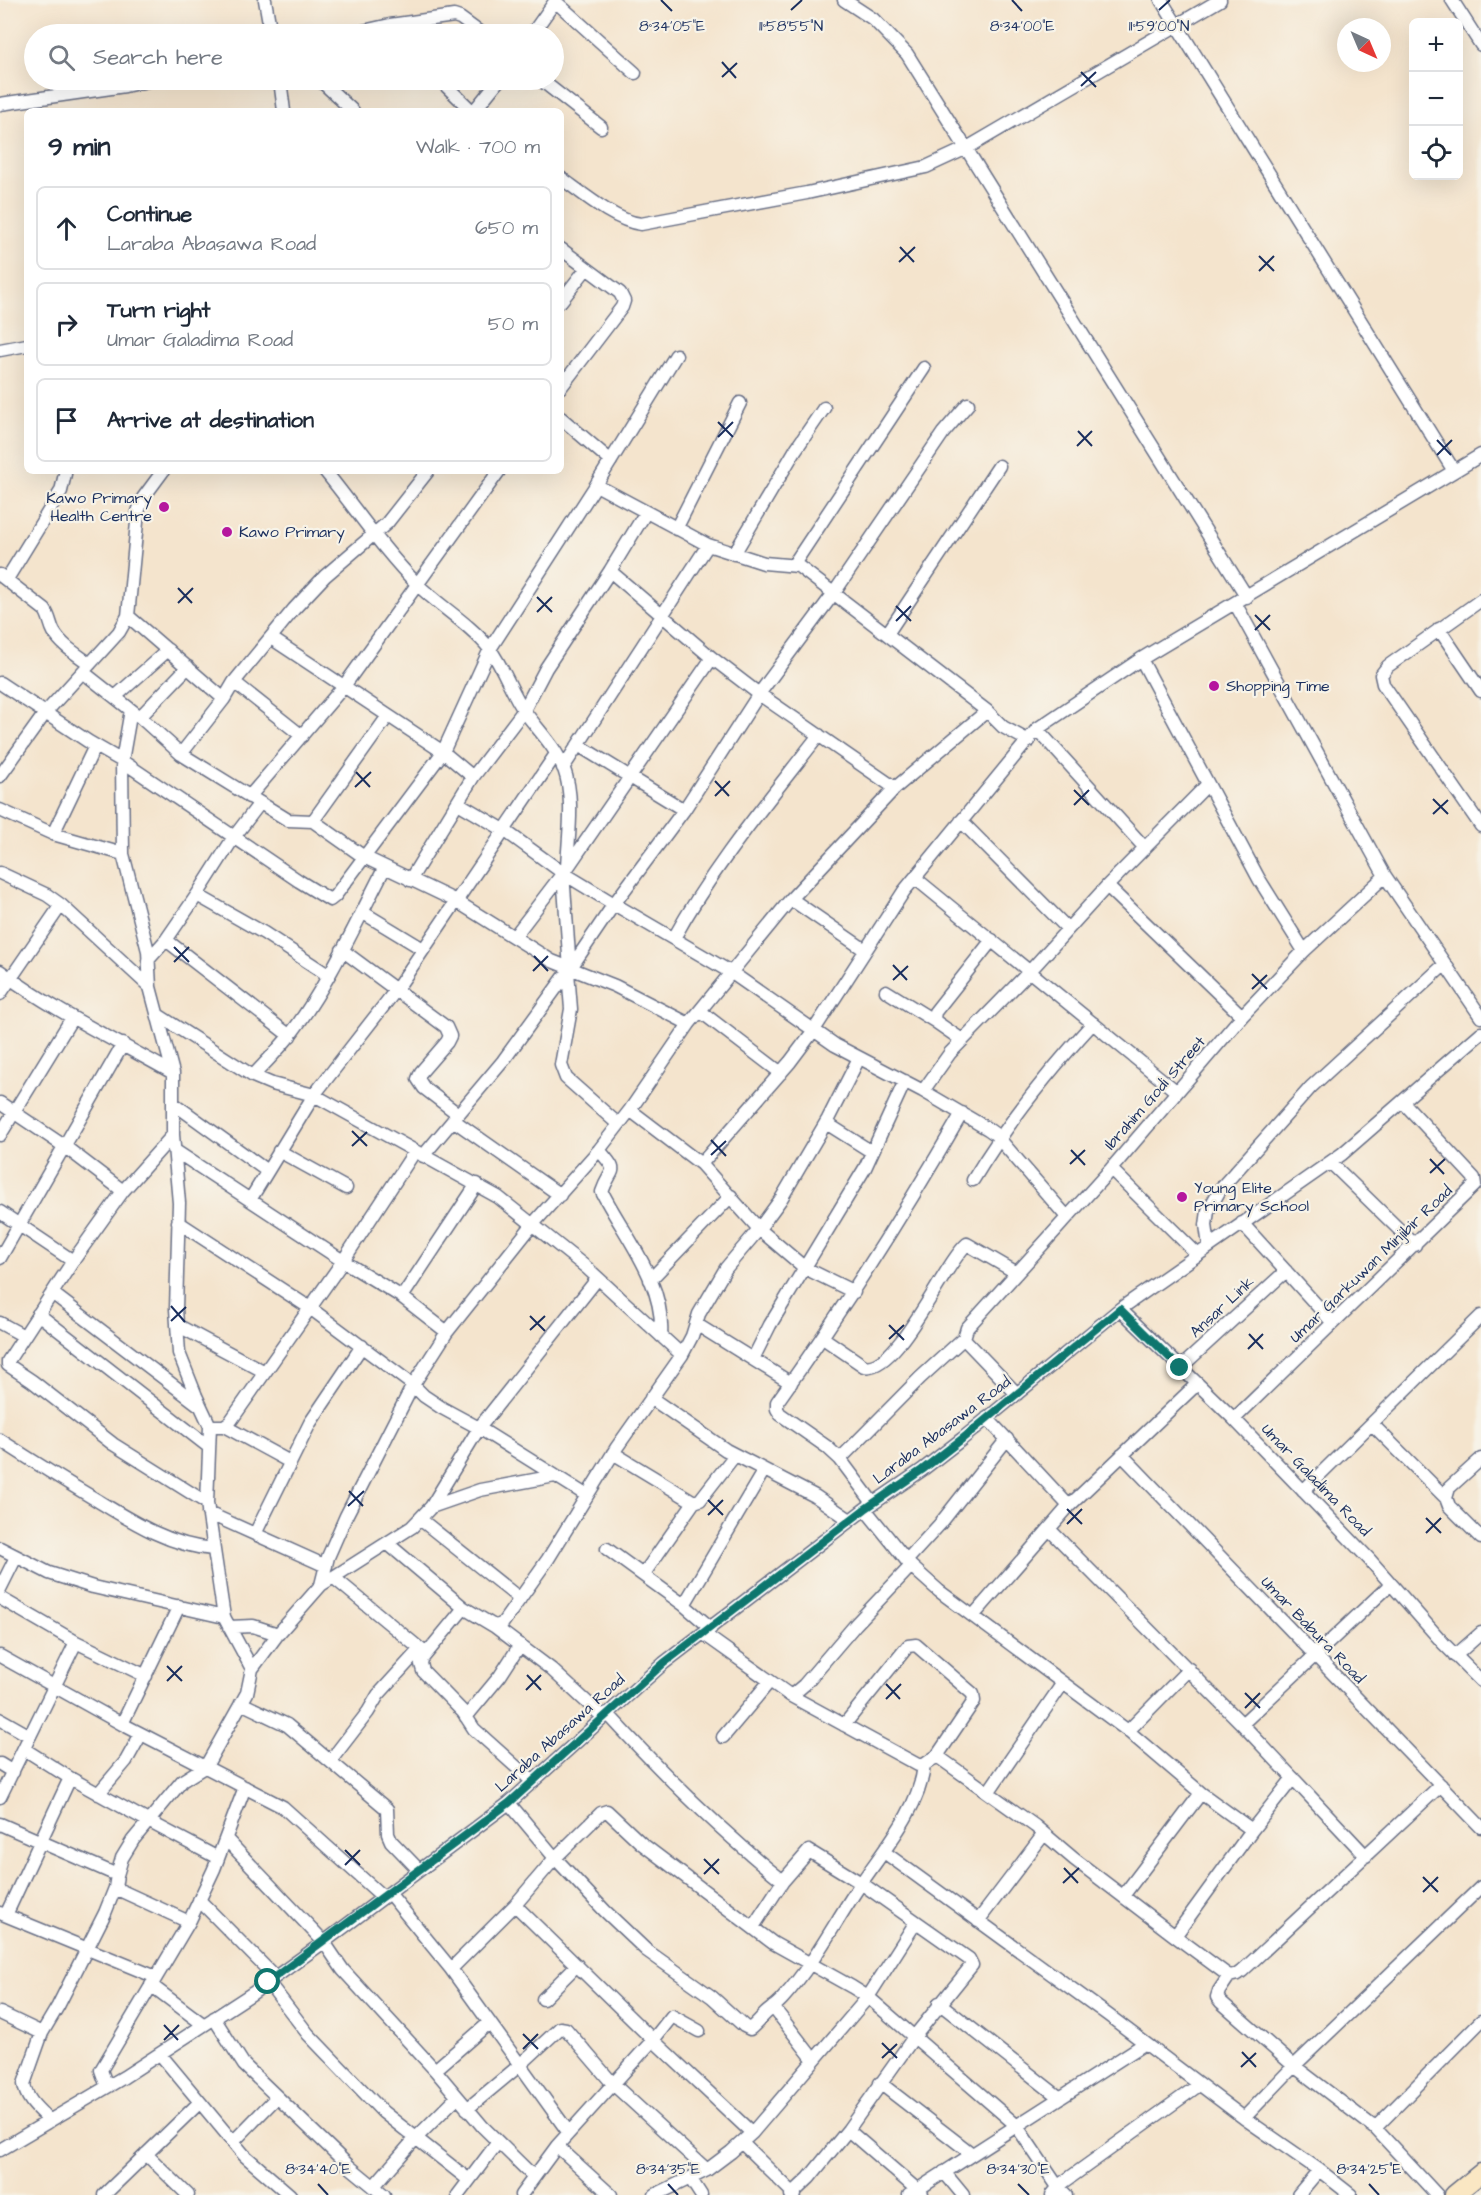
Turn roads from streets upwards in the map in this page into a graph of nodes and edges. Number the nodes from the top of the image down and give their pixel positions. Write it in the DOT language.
graph roads {
  1 [pos="265,0"];
  2 [pos="844,0"];
  3 [pos="1161,0"];
  4 [pos="1220,0"];
  5 [pos="1452,0"];
  6 [pos="556,1"];
  7 [pos="269,24"];
  8 [pos="420,24"];
  9 [pos="468,24"];
  10 [pos="539,24"];
  11 [pos="1177,24"];
  12 [pos="1481,45"];
  13 [pos="635,73"];
  14 [pos="97,90"];
  15 [pos="281,90"];
  16 [pos="331,90"];
  17 [pos="451,90"];
  18 [pos="491,90"];
  19 [pos="554,90"];
  20 [pos="0,104"];
  21 [pos="284,108"];
  22 [pos="350,108"];
  23 [pos="470,108"];
  24 [pos="476,108"];
  25 [pos="601,127"];
  26 [pos="967,148"];
  27 [pos="564,184"];
  28 [pos="564,251"];
  29 [pos="586,269"];
  30 [pos="564,297"];
  31 [pos="24,346"];
  32 [pos="0,350"];
  33 [pos="676,355"];
  34 [pos="924,368"];
  35 [pos="564,383"];
  36 [pos="740,403"];
  37 [pos="968,404"];
  38 [pos="824,408"];
  39 [pos="564,421"];
  40 [pos="1481,455"];
  41 [pos="611,461"];
  42 [pos="999,466"];
  43 [pos="1454,471"];
  44 [pos="65,474"];
  45 [pos="161,474"];
  46 [pos="330,474"];
  47 [pos="426,474"];
  48 [pos="497,474"];
  49 [pos="596,485"];
  50 [pos="646,512"];
  51 [pos="676,529"];
  52 [pos="373,535"];
  53 [pos="708,545"];
  54 [pos="734,554"];
  55 [pos="794,564"];
  56 [pos="610,572"];
  57 [pos="3,577"];
  58 [pos="418,585"];
  59 [pos="834,592"];
  60 [pos="1247,597"];
  61 [pos="1481,600"];
  62 [pos="1235,603"];
  63 [pos="663,615"];
  64 [pos="128,616"];
  65 [pos="1439,629"];
  66 [pos="887,634"];
  67 [pos="271,638"];
  68 [pos="490,649"];
  69 [pos="168,650"];
  70 [pos="712,658"];
  71 [pos="1141,659"];
  72 [pos="188,667"];
  73 [pos="87,668"];
  74 [pos="234,682"];
  75 [pos="0,683"];
  76 [pos="344,686"];
  77 [pos="1481,691"];
  78 [pos="759,694"];
  79 [pos="115,697"];
  80 [pos="224,699"];
  81 [pos="524,710"];
  82 [pos="987,711"];
  83 [pos="46,712"];
  84 [pos="135,714"];
  85 [pos="388,717"];
  86 [pos="1037,729"];
  87 [pos="819,735"];
  88 [pos="302,736"];
  89 [pos="1029,741"];
  90 [pos="578,745"];
  91 [pos="95,746"];
  92 [pos="443,752"];
  93 [pos="181,754"];
  94 [pos="556,754"];
  95 [pos="122,761"];
  96 [pos="3,767"];
  97 [pos="563,768"];
  98 [pos="630,776"];
  99 [pos="473,777"];
  100 [pos="1208,784"];
  101 [pos="895,788"];
  102 [pos="255,800"];
  103 [pos="458,803"];
  104 [pos="0,810"];
  105 [pos="684,810"];
  106 [pos="313,820"];
  107 [pos="962,821"];
  108 [pos="1481,826"];
  109 [pos="504,830"];
  110 [pos="53,834"];
  111 [pos="234,837"];
  112 [pos="1145,848"];
  113 [pos="123,854"];
  114 [pos="364,856"];
  115 [pos="385,867"];
  116 [pos="565,871"];
  117 [pos="0,873"];
  118 [pos="1385,876"];
  119 [pos="915,878"];
  120 [pos="410,880"];
  121 [pos="1107,886"];
  122 [pos="197,895"];
  123 [pos="792,899"];
  124 [pos="456,901"];
  125 [pos="61,904"];
  126 [pos="614,904"];
  127 [pos="362,912"];
  128 [pos="1068,929"];
  129 [pos="514,937"];
  130 [pos="674,938"];
  131 [pos="166,940"];
  132 [pos="992,940"];
  133 [pos="423,949"];
  134 [pos="342,950"];
  135 [pos="865,950"];
  136 [pos="1304,951"];
  137 [pos="148,960"];
  138 [pos="1444,964"];
  139 [pos="569,970"];
  140 [pos="0,971"];
  141 [pos="1030,971"];
  142 [pos="732,973"];
  143 [pos="328,975"];
  144 [pos="11,980"];
  145 [pos="150,987"];
  146 [pos="396,990"];
  147 [pos="886,991"];
  148 [pos="0,994"];
  149 [pos="700,1011"];
  150 [pos="158,1015"];
  151 [pos="1242,1016"];
  152 [pos="1481,1017"];
  153 [pos="72,1018"];
  154 [pos="936,1022"];
  155 [pos="1093,1023"];
  156 [pos="689,1024"];
  157 [pos="813,1030"];
  158 [pos="1481,1033"];
  159 [pos="290,1036"];
  160 [pos="962,1040"];
  161 [pos="123,1044"];
  162 [pos="859,1058"];
  163 [pos="781,1072"];
  164 [pos="172,1073"];
  165 [pos="254,1076"];
  166 [pos="905,1081"];
  167 [pos="923,1091"];
  168 [pos="1177,1092"];
  169 [pos="315,1095"];
  170 [pos="1402,1102"];
  171 [pos="0,1103"];
  172 [pos="173,1103"];
  173 [pos="630,1110"];
  174 [pos="14,1112"];
  175 [pos="962,1113"];
  176 [pos="456,1117"];
  177 [pos="618,1124"];
  178 [pos="826,1124"];
  179 [pos="0,1135"];
  180 [pos="173,1135"];
  181 [pos="998,1138"];
  182 [pos="64,1146"];
  183 [pos="174,1150"];
  184 [pos="598,1150"];
  185 [pos="279,1151"];
  186 [pos="872,1152"];
  187 [pos="419,1154"];
  188 [pos="1331,1162"];
  189 [pos="701,1164"];
  190 [pos="1112,1169"];
  191 [pos="267,1171"];
  192 [pos="973,1180"];
  193 [pos="477,1184"];
  194 [pos="346,1188"];
  195 [pos="1478,1188"];
  196 [pos="123,1191"];
  197 [pos="560,1195"];
  198 [pos="731,1196"];
  199 [pos="250,1200"];
  200 [pos="0,1212"];
  201 [pos="1067,1217"];
  202 [pos="178,1222"];
  203 [pos="1242,1223"];
  204 [pos="20,1224"];
  205 [pos="533,1224"];
  206 [pos="759,1229"];
  207 [pos="1415,1245"];
  208 [pos="1209,1246"];
  209 [pos="1197,1254"];
  210 [pos="0,1258"];
  211 [pos="73,1261"];
  212 [pos="343,1262"];
  213 [pos="805,1268"];
  214 [pos="1286,1271"];
  215 [pos="1017,1273"];
  216 [pos="598,1278"];
  217 [pos="650,1280"];
  218 [pos="854,1292"];
  219 [pos="52,1293"];
  220 [pos="402,1297"];
  221 [pos="310,1308"];
  222 [pos="1120,1309"];
  223 [pos="38,1314"];
  224 [pos="1481,1316"];
  225 [pos="0,1323"];
  226 [pos="1333,1323"];
  227 [pos="696,1324"];
  228 [pos="177,1325"];
  229 [pos="447,1332"];
  230 [pos="24,1336"];
  231 [pos="661,1336"];
  232 [pos="823,1338"];
  233 [pos="964,1338"];
  234 [pos="362,1346"];
  235 [pos="682,1355"];
  236 [pos="753,1359"];
  237 [pos="1180,1368"];
  238 [pos="265,1372"];
  239 [pos="791,1383"];
  240 [pos="1197,1384"];
  241 [pos="414,1385"];
  242 [pos="1017,1394"];
  243 [pos="651,1398"];
  244 [pos="200,1405"];
  245 [pos="987,1418"];
  246 [pos="1233,1419"];
  247 [pos="1372,1424"];
  248 [pos="210,1426"];
  249 [pos="224,1426"];
  250 [pos="479,1428"];
  251 [pos="1007,1439"];
  252 [pos="0,1440"];
  253 [pos="209,1447"];
  254 [pos="613,1453"];
  255 [pos="735,1455"];
  256 [pos="1122,1455"];
  257 [pos="840,1459"];
  258 [pos="1481,1459"];
  259 [pos="290,1462"];
  260 [pos="764,1470"];
  261 [pos="555,1476"];
  262 [pos="1303,1491"];
  263 [pos="586,1495"];
  264 [pos="1446,1498"];
  265 [pos="694,1502"];
  266 [pos="869,1506"];
  267 [pos="1069,1506"];
  268 [pos="431,1507"];
  269 [pos="207,1508"];
  270 [pos="420,1519"];
  271 [pos="850,1520"];
  272 [pos="1049,1529"];
  273 [pos="255,1534"];
  274 [pos="1481,1538"];
  275 [pos="387,1543"];
  276 [pos="0,1548"];
  277 [pos="213,1549"];
  278 [pos="607,1549"];
  279 [pos="16,1557"];
  280 [pos="909,1563"];
  281 [pos="326,1566"];
  282 [pos="643,1575"];
  283 [pos="333,1577"];
  284 [pos="1391,1584"];
  285 [pos="321,1585"];
  286 [pos="0,1589"];
  287 [pos="0,1598"];
  288 [pos="520,1599"];
  289 [pos="684,1605"];
  290 [pos="179,1606"];
  291 [pos="464,1608"];
  292 [pos="973,1616"];
  293 [pos="227,1622"];
  294 [pos="494,1626"];
  295 [pos="707,1631"];
  296 [pos="1481,1633"];
  297 [pos="278,1634"];
  298 [pos="76,1642"];
  299 [pos="520,1646"];
  300 [pos="423,1651"];
  301 [pos="1314,1655"];
  302 [pos="0,1656"];
  303 [pos="1455,1656"];
  304 [pos="252,1669"];
  305 [pos="1189,1669"];
  306 [pos="146,1676"];
  307 [pos="770,1681"];
  308 [pos="1481,1681"];
  309 [pos="1063,1683"];
  310 [pos="54,1687"];
  311 [pos="791,1696"];
  312 [pos="241,1703"];
  313 [pos="605,1715"];
  314 [pos="466,1717"];
  315 [pos="0,1719"];
  316 [pos="122,1724"];
  317 [pos="1242,1724"];
  318 [pos="844,1725"];
  319 [pos="1128,1731"];
  320 [pos="141,1734"];
  321 [pos="30,1736"];
  322 [pos="723,1737"];
  323 [pos="24,1749"];
  324 [pos="937,1756"];
  325 [pos="331,1760"];
  326 [pos="0,1764"];
  327 [pos="924,1765"];
  328 [pos="206,1766"];
  329 [pos="12,1772"];
  330 [pos="70,1778"];
  331 [pos="1293,1778"];
  332 [pos="533,1782"];
  333 [pos="1441,1785"];
  334 [pos="245,1787"];
  335 [pos="989,1791"];
  336 [pos="1202,1793"];
  337 [pos="98,1794"];
  338 [pos="0,1797"];
  339 [pos="509,1803"];
  340 [pos="148,1821"];
  341 [pos="1480,1823"];
  342 [pos="0,1824"];
  343 [pos="1252,1830"];
  344 [pos="1044,1834"];
  345 [pos="226,1839"];
  346 [pos="39,1842"];
  347 [pos="885,1852"];
  348 [pos="1366,1856"];
  349 [pos="218,1858"];
  350 [pos="555,1858"];
  351 [pos="419,1870"];
  352 [pos="117,1875"];
  353 [pos="783,1881"];
  354 [pos="861,1883"];
  355 [pos="1481,1887"];
  356 [pos="115,1888"];
  357 [pos="386,1895"];
  358 [pos="1123,1896"];
  359 [pos="199,1900"];
  360 [pos="515,1905"];
  361 [pos="3,1914"];
  362 [pos="978,1921"];
  363 [pos="189,1922"];
  364 [pos="916,1922"];
  365 [pos="753,1927"];
  366 [pos="1175,1936"];
  367 [pos="324,1942"];
  368 [pos="88,1948"];
  369 [pos="810,1963"];
  370 [pos="577,1965"];
  371 [pos="451,1969"];
  372 [pos="1229,1976"];
  373 [pos="271,1980"];
  374 [pos="154,1981"];
  375 [pos="868,1997"];
  376 [pos="543,1999"];
  377 [pos="939,2003"];
  378 [pos="773,2007"];
  379 [pos="0,2013"];
  380 [pos="1481,2021"];
  381 [pos="209,2022"];
  382 [pos="489,2023"];
  383 [pos="699,2031"];
  384 [pos="42,2033"];
  385 [pos="914,2037"];
  386 [pos="653,2040"];
  387 [pos="1144,2044"];
  388 [pos="160,2054"];
  389 [pos="814,2060"];
  390 [pos="520,2065"];
  391 [pos="1294,2066"];
  392 [pos="435,2070"];
  393 [pos="880,2083"];
  394 [pos="613,2084"];
  395 [pos="1199,2085"];
  396 [pos="107,2087"];
  397 [pos="277,2097"];
  398 [pos="456,2098"];
  399 [pos="1060,2098"];
  400 [pos="199,2103"];
  401 [pos="467,2109"];
  402 [pos="1244,2118"];
  403 [pos="50,2121"];
  404 [pos="1016,2126"];
  405 [pos="1375,2128"];
  406 [pos="848,2130"];
  407 [pos="569,2133"];
  408 [pos="752,2133"];
  409 [pos="415,2139"];
  410 [pos="233,2142"];
  411 [pos="498,2142"];
  412 [pos="742,2143"];
  413 [pos="557,2146"];
  414 [pos="0,2150"];
  415 [pos="146,2154"];
  416 [pos="972,2154"];
  417 [pos="707,2170"];
  418 [pos="1319,2170"];
  419 [pos="944,2172"];
  420 [pos="1481,2173"];
  421 [pos="534,2177"];
  422 [pos="690,2178"];
  423 [pos="469,2181"];
  424 [pos="374,2186"];
  425 [pos="1059,2192"];
  426 [pos="917,2193"];
  427 [pos="609,2194"];
  428 [pos="793,2194"];
  429 [pos="104,2195"];
  430 [pos="189,2195"];
  431 [pos="290,2195"];
  432 [pos="384,2195"];
  433 [pos="458,2195"];
  434 [pos="521,2195"];
  435 [pos="655,2195"];
  436 [pos="701,2195"];
  437 [pos="963,2195"];
  438 [pos="1298,2195"];
  439 [pos="1351,2195"];
  440 [pos="1437,2195"];
  441 [pos="1454,2195"];
  1 -- 7 [label="street"];
  2 -- 26 [label="street"];
  3 -- 11 [label="street"];
  4 -- 11 [label="street"];
  5 -- 12 [label="street"];
  6 -- 10 [label="street"];
  6 -- 13 [label="street"];
  8 -- 9 [label="street"];
  11 -- 26 [label="street"];
  11 -- 43 [label="street"];
  14 -- 20 [label="street"];
  15 -- 21 [label="street"];
  16 -- 22 [label="street"];
  17 -- 23 [label="street"];
  18 -- 24 [label="street"];
  19 -- 25 [label="street"];
  26 -- 27 [label="street"];
  26 -- 60 [label="street"];
  28 -- 29 [label="street"];
  29 -- 30 [label="street"];
  29 -- 35 [label="street"];
  31 -- 32 [label="street"];
  33 -- 41 [label="street"];
  34 -- 55 [label="street"];
  36 -- 51 [label="street"];
  37 -- 59 [label="street"];
  38 -- 54 [label="street"];
  39 -- 41 [label="street"];
  40 -- 43 [label="street"];
  41 -- 49 [label="street"];
  42 -- 66 [label="street"];
  43 -- 60 [label="street"];
  44 -- 57 [label="street"];
  45 -- 64 [label="street"];
  46 -- 52 [label="street"];
  47 -- 52 [label="street"];
  48 -- 58 [label="street"];
  49 -- 50 [label="street"];
  49 -- 68 [label="street"];
  50 -- 51 [label="street"];
  50 -- 56 [label="street"];
  51 -- 53 [label="street"];
  52 -- 58 [label="street"];
  52 -- 67 [label="street"];
  53 -- 54 [label="street"];
  53 -- 63 [label="street"];
  54 -- 55 [label="street"];
  55 -- 59 [label="street"];
  56 -- 63 [label="street"];
  56 -- 81 [label="street"];
  57 -- 73 [label="street"];
  58 -- 68 [label="street"];
  58 -- 76 [label="street"];
  59 -- 66 [label="street"];
  59 -- 78 [label="street"];
  60 -- 62 [label="street"];
  61 -- 65 [label="street"];
  62 -- 71 [label="street"];
  62 -- 118 [label="street"];
  63 -- 70 [label="street"];
  63 -- 90 [label="street"];
  64 -- 69 [label="street"];
  64 -- 73 [label="street"];
  65 -- 77 [label="street"];
  65 -- 108 [label="street"];
  66 -- 82 [label="street"];
  67 -- 74 [label="street"];
  67 -- 76 [label="street"];
  68 -- 81 [label="street"];
  68 -- 92 [label="street"];
  69 -- 72 [label="street"];
  69 -- 79 [label="street"];
  70 -- 78 [label="street"];
  70 -- 98 [label="street"];
  71 -- 86 [label="street"];
  71 -- 100 [label="street"];
  72 -- 80 [label="street"];
  72 -- 84 [label="street"];
  73 -- 79 [label="street"];
  73 -- 83 [label="street"];
  74 -- 80 [label="street"];
  74 -- 88 [label="street"];
  75 -- 83 [label="street"];
  76 -- 85 [label="street"];
  76 -- 88 [label="street"];
  78 -- 87 [label="street"];
  78 -- 105 [label="street"];
  79 -- 84 [label="street"];
  80 -- 93 [label="street"];
  81 -- 94 [label="street"];
  81 -- 99 [label="street"];
  82 -- 89 [label="street"];
  82 -- 101 [label="street"];
  83 -- 91 [label="street"];
  83 -- 96 [label="street"];
  84 -- 93 [label="street"];
  84 -- 95 [label="street"];
  85 -- 92 [label="street"];
  85 -- 106 [label="street"];
  86 -- 89 [label="street"];
  86 -- 112 [label="street"];
  87 -- 101 [label="street"];
  87 -- 130 [label="street"];
  88 -- 102 [label="street"];
  89 -- 107 [label="street"];
  90 -- 97 [label="street"];
  90 -- 98 [label="street"];
  91 -- 95 [label="street"];
  91 -- 110 [label="street"];
  92 -- 99 [label="street"];
  92 -- 114 [label="street"];
  93 -- 102 [label="street"];
  94 -- 97 [label="street"];
  94 -- 109 [label="street"];
  95 -- 111 [label="street"];
  95 -- 113 [label="street"];
  97 -- 116 [label="street"];
  98 -- 105 [label="street"];
  98 -- 116 [label="street"];
  99 -- 103 [label="street"];
  100 -- 112 [label="street"];
  100 -- 136 [label="street"];
  101 -- 123 [label="street"];
  102 -- 106 [label="street"];
  102 -- 111 [label="street"];
  103 -- 109 [label="street"];
  103 -- 120 [label="street"];
  104 -- 110 [label="street"];
  105 -- 126 [label="street"];
  106 -- 114 [label="street"];
  107 -- 119 [label="street"];
  107 -- 128 [label="street"];
  109 -- 116 [label="street"];
  109 -- 124 [label="street"];
  110 -- 113 [label="street"];
  111 -- 114 [label="street"];
  111 -- 122 [label="street"];
  112 -- 121 [label="street"];
  113 -- 137 [label="street"];
  114 -- 115 [label="street"];
  115 -- 120 [label="street"];
  115 -- 127 [label="street"];
  116 -- 126 [label="street"];
  116 -- 129 [label="street"];
  116 -- 139 [label="street"];
  117 -- 125 [label="street"];
  118 -- 136 [label="street, Ibrahim Godi Street"];
  118 -- 138 [label="street"];
  119 -- 132 [label="street"];
  119 -- 135 [label="street"];
  120 -- 124 [label="street"];
  121 -- 128 [label="street"];
  121 -- 151 [label="street"];
  122 -- 131 [label="street"];
  122 -- 143 [label="street"];
  123 -- 135 [label="street"];
  123 -- 142 [label="street"];
  124 -- 129 [label="street"];
  124 -- 133 [label="street"];
  125 -- 144 [label="street"];
  125 -- 145 [label="street"];
  126 -- 130 [label="street"];
  126 -- 139 [label="street"];
  127 -- 133 [label="street"];
  127 -- 134 [label="street"];
  128 -- 141 [label="street"];
  129 -- 139 [label="street"];
  130 -- 142 [label="street"];
  131 -- 137 [label="street"];
  131 -- 159 [label="street"];
  132 -- 141 [label="street"];
  132 -- 154 [label="street"];
  133 -- 146 [label="street"];
  134 -- 143 [label="street"];
  134 -- 146 [label="street"];
  135 -- 157 [label="street"];
  136 -- 151 [label="street, Ibrahim Godi Street"];
  137 -- 145 [label="street"];
  138 -- 152 [label="street"];
  138 -- 208 [label="street"];
  139 -- 156 [label="street"];
  139 -- 176 [label="street"];
  139 -- 177 [label="street"];
  140 -- 144 [label="street"];
  141 -- 155 [label="street"];
  141 -- 160 [label="street"];
  142 -- 149 [label="street"];
  142 -- 157 [label="street"];
  143 -- 159 [label="street"];
  144 -- 148 [label="street"];
  144 -- 153 [label="street"];
  145 -- 150 [label="street"];
  146 -- 169 [label="street"];
  146 -- 176 [label="street"];
  147 -- 154 [label="street"];
  149 -- 156 [label="street"];
  149 -- 163 [label="street"];
  150 -- 164 [label="street"];
  150 -- 165 [label="street"];
  151 -- 168 [label="street, Ibrahim Godi Street"];
  153 -- 161 [label="street"];
  153 -- 174 [label="street"];
  154 -- 160 [label="street"];
  155 -- 168 [label="street"];
  155 -- 181 [label="street"];
  156 -- 173 [label="street"];
  157 -- 162 [label="street"];
  157 -- 163 [label="street"];
  158 -- 170 [label="street, Laraba Abasawa Road"];
  159 -- 165 [label="street"];
  160 -- 167 [label="street"];
  161 -- 164 [label="street"];
  161 -- 182 [label="street"];
  162 -- 166 [label="street"];
  162 -- 178 [label="street"];
  163 -- 189 [label="street"];
  164 -- 172 [label="street"];
  165 -- 169 [label="street"];
  166 -- 167 [label="street"];
  166 -- 186 [label="street"];
  167 -- 175 [label="street"];
  168 -- 190 [label="street, Ibrahim Godi Street"];
  169 -- 185 [label="street"];
  169 -- 187 [label="street"];
  170 -- 188 [label="street, Laraba Abasawa Road"];
  170 -- 195 [label="street, Umar Garkuwan Minjibir Road"];
  171 -- 174 [label="street"];
  172 -- 180 [label="street"];
  172 -- 191 [label="street"];
  173 -- 177 [label="street"];
  173 -- 189 [label="street"];
  174 -- 179 [label="street"];
  174 -- 182 [label="street"];
  175 -- 181 [label="street"];
  175 -- 218 [label="street"];
  176 -- 187 [label="street"];
  176 -- 197 [label="street"];
  177 -- 184 [label="street"];
  178 -- 186 [label="street"];
  178 -- 206 [label="street"];
  180 -- 183 [label="street"];
  180 -- 196 [label="street"];
  181 -- 192 [label="street"];
  181 -- 201 [label="street"];
  182 -- 196 [label="street"];
  182 -- 204 [label="street"];
  183 -- 199 [label="street"];
  183 -- 202 [label="street"];
  184 -- 197 [label="street"];
  184 -- 217 [label="street"];
  185 -- 191 [label="street"];
  185 -- 194 [label="street"];
  186 -- 213 [label="street"];
  187 -- 193 [label="street"];
  187 -- 212 [label="street"];
  188 -- 203 [label="street, Laraba Abasawa Road"];
  188 -- 207 [label="street"];
  189 -- 198 [label="street"];
  190 -- 201 [label="street, Ibrahim Godi Street"];
  190 -- 209 [label="street"];
  191 -- 199 [label="street"];
  193 -- 205 [label="street"];
  193 -- 220 [label="street"];
  195 -- 207 [label="street, Umar Garkuwan Minjibir Road"];
  196 -- 211 [label="street"];
  197 -- 205 [label="street"];
  198 -- 206 [label="street"];
  198 -- 217 [label="street"];
  199 -- 212 [label="street"];
  200 -- 204 [label="street"];
  201 -- 215 [label="street, Ibrahim Godi Street"];
  202 -- 221 [label="street"];
  202 -- 228 [label="street"];
  203 -- 208 [label="street, Laraba Abasawa Road"];
  203 -- 214 [label="street"];
  204 -- 210 [label="street"];
  204 -- 211 [label="street"];
  205 -- 216 [label="street"];
  205 -- 229 [label="street"];
  206 -- 213 [label="street"];
  206 -- 227 [label="street"];
  207 -- 226 [label="street, Umar Garkuwan Minjibir Road"];
  208 -- 209 [label="street, Laraba Abasawa Road"];
  209 -- 222 [label="street, Laraba Abasawa Road"];
  211 -- 219 [label="street"];
  212 -- 220 [label="street"];
  212 -- 221 [label="street"];
  213 -- 218 [label="street"];
  213 -- 236 [label="street"];
  214 -- 226 [label="street"];
  214 -- 237 [label="street, Ansar Link"];
  215 -- 232 [label="street"];
  215 -- 233 [label="street, Ibrahim Godi Street"];
  216 -- 231 [label="street"];
  216 -- 250 [label="street"];
  217 -- 231 [label="street"];
  218 -- 232 [label="street"];
  219 -- 223 [label="street"];
  219 -- 244 [label="street"];
  220 -- 229 [label="street"];
  221 -- 234 [label="street"];
  221 -- 238 [label="street"];
  222 -- 237 [label="street, Umar Galadima Road"];
  222 -- 242 [label="street, Laraba Abasawa Road"];
  223 -- 230 [label="street"];
  223 -- 253 [label="street"];
  224 -- 247 [label="street"];
  225 -- 230 [label="street"];
  226 -- 246 [label="street, Umar Garkuwan Minjibir Road"];
  227 -- 235 [label="street"];
  227 -- 236 [label="street"];
  228 -- 238 [label="street"];
  228 -- 244 [label="street"];
  229 -- 241 [label="street"];
  230 -- 269 [label="street"];
  231 -- 235 [label="street"];
  232 -- 239 [label="street"];
  233 -- 242 [label="street"];
  233 -- 257 [label="street, Ibrahim Godi Street"];
  234 -- 241 [label="street"];
  234 -- 259 [label="street"];
  235 -- 243 [label="street"];
  236 -- 239 [label="street"];
  237 -- 240 [label="street, Umar Galadima Road"];
  238 -- 249 [label="street"];
  239 -- 257 [label="street"];
  240 -- 246 [label="street, Umar Galadima Road"];
  240 -- 256 [label="street"];
  241 -- 250 [label="street"];
  241 -- 281 [label="street"];
  242 -- 245 [label="street, Laraba Abasawa Road"];
  243 -- 254 [label="street"];
  243 -- 255 [label="street"];
  244 -- 248 [label="street"];
  245 -- 251 [label="street"];
  245 -- 266 [label="street, Laraba Abasawa Road"];
  246 -- 262 [label="street, Umar Galadima Road"];
  247 -- 262 [label="street"];
  247 -- 264 [label="street"];
  248 -- 249 [label="street"];
  248 -- 253 [label="street"];
  249 -- 259 [label="street"];
  250 -- 261 [label="street"];
  250 -- 268 [label="street"];
  251 -- 267 [label="street"];
  251 -- 280 [label="street"];
  252 -- 277 [label="street"];
  253 -- 269 [label="street"];
  254 -- 263 [label="street"];
  254 -- 265 [label="street"];
  255 -- 260 [label="street"];
  255 -- 265 [label="street"];
  256 -- 267 [label="street"];
  256 -- 301 [label="street, Umar Babura Road"];
  257 -- 266 [label="street"];
  258 -- 264 [label="street"];
  259 -- 273 [label="street"];
  260 -- 271 [label="street"];
  260 -- 289 [label="street"];
  261 -- 263 [label="street"];
  261 -- 268 [label="street"];
  262 -- 284 [label="street, Umar Galadima Road"];
  263 -- 288 [label="street"];
  264 -- 274 [label="street"];
  265 -- 282 [label="street"];
  266 -- 271 [label="street, Laraba Abasawa Road"];
  266 -- 280 [label="street"];
  267 -- 272 [label="street"];
  268 -- 270 [label="street"];
  269 -- 273 [label="street"];
  269 -- 277 [label="street"];
  270 -- 275 [label="street"];
  270 -- 288 [label="street"];
  271 -- 295 [label="street, Laraba Abasawa Road"];
  272 -- 292 [label="street"];
  272 -- 305 [label="street"];
  273 -- 281 [label="street"];
  275 -- 283 [label="street"];
  275 -- 291 [label="street"];
  276 -- 279 [label="street"];
  277 -- 293 [label="street"];
  278 -- 282 [label="street"];
  279 -- 286 [label="street"];
  279 -- 290 [label="street"];
  280 -- 292 [label="street"];
  280 -- 311 [label="street"];
  281 -- 285 [label="street"];
  282 -- 289 [label="street"];
  283 -- 285 [label="street"];
  283 -- 300 [label="street"];
  284 -- 301 [label="street"];
  284 -- 303 [label="street, Umar Galadima Road"];
  285 -- 297 [label="street"];
  287 -- 298 [label="street"];
  288 -- 294 [label="street"];
  289 -- 295 [label="street"];
  290 -- 293 [label="street"];
  290 -- 306 [label="street"];
  291 -- 294 [label="street"];
  291 -- 300 [label="street"];
  292 -- 309 [label="street"];
  293 -- 297 [label="street"];
  293 -- 304 [label="street"];
  294 -- 299 [label="street"];
  295 -- 307 [label="street"];
  295 -- 313 [label="street, Laraba Abasawa Road"];
  296 -- 303 [label="street"];
  297 -- 304 [label="street"];
  298 -- 306 [label="street"];
  298 -- 310 [label="street"];
  299 -- 313 [label="street"];
  299 -- 314 [label="street"];
  300 -- 314 [label="street"];
  300 -- 325 [label="street"];
  301 -- 317 [label="street"];
  301 -- 333 [label="street, Umar Babura Road"];
  302 -- 310 [label="street"];
  303 -- 308 [label="street, Umar Galadima Road"];
  304 -- 312 [label="street"];
  305 -- 317 [label="street"];
  305 -- 319 [label="street"];
  306 -- 316 [label="street"];
  307 -- 311 [label="street"];
  307 -- 322 [label="street"];
  309 -- 319 [label="street"];
  309 -- 335 [label="street"];
  310 -- 316 [label="street"];
  310 -- 321 [label="street"];
  311 -- 318 [label="street"];
  312 -- 325 [label="street"];
  312 -- 328 [label="street"];
  313 -- 332 [label="street, Laraba Abasawa Road"];
  313 -- 353 [label="street"];
  314 -- 332 [label="street"];
  315 -- 321 [label="street"];
  316 -- 320 [label="street"];
  317 -- 331 [label="street"];
  318 -- 324 [label="street"];
  318 -- 327 [label="street"];
  319 -- 336 [label="street"];
  320 -- 328 [label="street"];
  320 -- 337 [label="street"];
  321 -- 323 [label="street"];
  323 -- 329 [label="street"];
  323 -- 330 [label="street"];
  324 -- 327 [label="street"];
  324 -- 335 [label="street"];
  325 -- 351 [label="street"];
  326 -- 329 [label="street"];
  327 -- 347 [label="street"];
  328 -- 334 [label="street"];
  328 -- 340 [label="street"];
  329 -- 338 [label="street"];
  330 -- 337 [label="street"];
  330 -- 346 [label="street"];
  331 -- 343 [label="street"];
  331 -- 348 [label="street"];
  332 -- 339 [label="street, Laraba Abasawa Road"];
  333 -- 341 [label="street, Umar Babura Road"];
  333 -- 348 [label="street"];
  334 -- 345 [label="street"];
  334 -- 357 [label="street"];
  335 -- 344 [label="street"];
  336 -- 343 [label="street"];
  336 -- 358 [label="street"];
  337 -- 340 [label="street"];
  339 -- 350 [label="street"];
  339 -- 351 [label="street, Laraba Abasawa Road"];
  340 -- 349 [label="street"];
  340 -- 352 [label="street"];
  342 -- 346 [label="street"];
  343 -- 366 [label="street"];
  344 -- 358 [label="street"];
  344 -- 362 [label="street"];
  345 -- 349 [label="street"];
  345 -- 367 [label="street"];
  346 -- 352 [label="street"];
  346 -- 361 [label="street"];
  347 -- 354 [label="street"];
  347 -- 362 [label="street"];
  348 -- 372 [label="street"];
  349 -- 359 [label="street"];
  350 -- 360 [label="street"];
  350 -- 365 [label="street"];
  350 -- 378 [label="street"];
  351 -- 357 [label="street, Laraba Abasawa Road"];
  352 -- 356 [label="street"];
  353 -- 354 [label="street"];
  353 -- 365 [label="street"];
  354 -- 364 [label="street"];
  354 -- 369 [label="street"];
  355 -- 391 [label="street"];
  356 -- 363 [label="street"];
  356 -- 368 [label="street"];
  357 -- 367 [label="street, Laraba Abasawa Road"];
  357 -- 371 [label="street"];
  358 -- 366 [label="street"];
  359 -- 363 [label="street"];
  359 -- 373 [label="street"];
  360 -- 370 [label="street"];
  360 -- 371 [label="street"];
  361 -- 368 [label="street"];
  362 -- 387 [label="street"];
  363 -- 374 [label="street"];
  364 -- 375 [label="street"];
  364 -- 377 [label="street"];
  365 -- 369 [label="street"];
  366 -- 372 [label="street"];
  367 -- 373 [label="street, Laraba Abasawa Road"];
  367 -- 392 [label="street"];
  368 -- 374 [label="street"];
  368 -- 384 [label="street"];
  369 -- 375 [label="street"];
  369 -- 378 [label="street"];
  370 -- 376 [label="street"];
  370 -- 386 [label="street"];
  371 -- 382 [label="street"];
  372 -- 391 [label="street"];
  373 -- 381 [label="street, Laraba Abasawa Road"];
  373 -- 409 [label="street"];
  374 -- 381 [label="street"];
  374 -- 396 [label="street"];
  375 -- 385 [label="street"];
  375 -- 389 [label="street"];
  377 -- 385 [label="street"];
  377 -- 399 [label="street"];
  378 -- 389 [label="street"];
  379 -- 384 [label="street"];
  380 -- 405 [label="street"];
  381 -- 388 [label="street, Laraba Abasawa Road"];
  381 -- 397 [label="street"];
  382 -- 390 [label="street"];
  382 -- 392 [label="street"];
  383 -- 386 [label="street"];
  384 -- 403 [label="street"];
  385 -- 393 [label="street"];
  385 -- 404 [label="street"];
  386 -- 394 [label="street"];
  386 -- 408 [label="street"];
  387 -- 395 [label="street"];
  387 -- 399 [label="street"];
  388 -- 396 [label="street, Laraba Abasawa Road"];
  388 -- 400 [label="street"];
  389 -- 408 [label="street"];
  390 -- 394 [label="street"];
  390 -- 401 [label="street"];
  390 -- 407 [label="street"];
  391 -- 402 [label="street"];
  391 -- 405 [label="street"];
  392 -- 398 [label="street"];
  393 -- 406 [label="street"];
  393 -- 416 [label="street"];
  394 -- 407 [label="street"];
  394 -- 417 [label="street"];
  395 -- 402 [label="street"];
  395 -- 425 [label="street"];
  396 -- 403 [label="street, Laraba Abasawa Road"];
  397 -- 410 [label="street"];
  397 -- 424 [label="street"];
  398 -- 401 [label="street"];
  398 -- 409 [label="street"];
  399 -- 404 [label="street"];
  400 -- 410 [label="street"];
  400 -- 415 [label="street"];
  401 -- 411 [label="street"];
  402 -- 418 [label="street"];
  403 -- 414 [label="street, Laraba Abasawa Road"];
  404 -- 416 [label="street"];
  404 -- 425 [label="street"];
  405 -- 440 [label="street"];
  406 -- 426 [label="street"];
  406 -- 428 [label="street"];
  407 -- 413 [label="street"];
  408 -- 412 [label="street"];
  409 -- 423 [label="street"];
  409 -- 424 [label="street"];
  410 -- 431 [label="street"];
  411 -- 421 [label="street"];
  411 -- 423 [label="street"];
  412 -- 417 [label="street"];
  412 -- 428 [label="street"];
  413 -- 421 [label="street"];
  413 -- 427 [label="street"];
  415 -- 429 [label="street"];
  415 -- 430 [label="street"];
  416 -- 419 [label="street"];
  417 -- 422 [label="street"];
  418 -- 438 [label="street"];
  418 -- 439 [label="street"];
  419 -- 426 [label="street"];
  419 -- 437 [label="street"];
  420 -- 441 [label="street"];
  421 -- 434 [label="street"];
  422 -- 435 [label="street"];
  422 -- 436 [label="street"];
  423 -- 433 [label="street"];
  424 -- 432 [label="street"];
}
